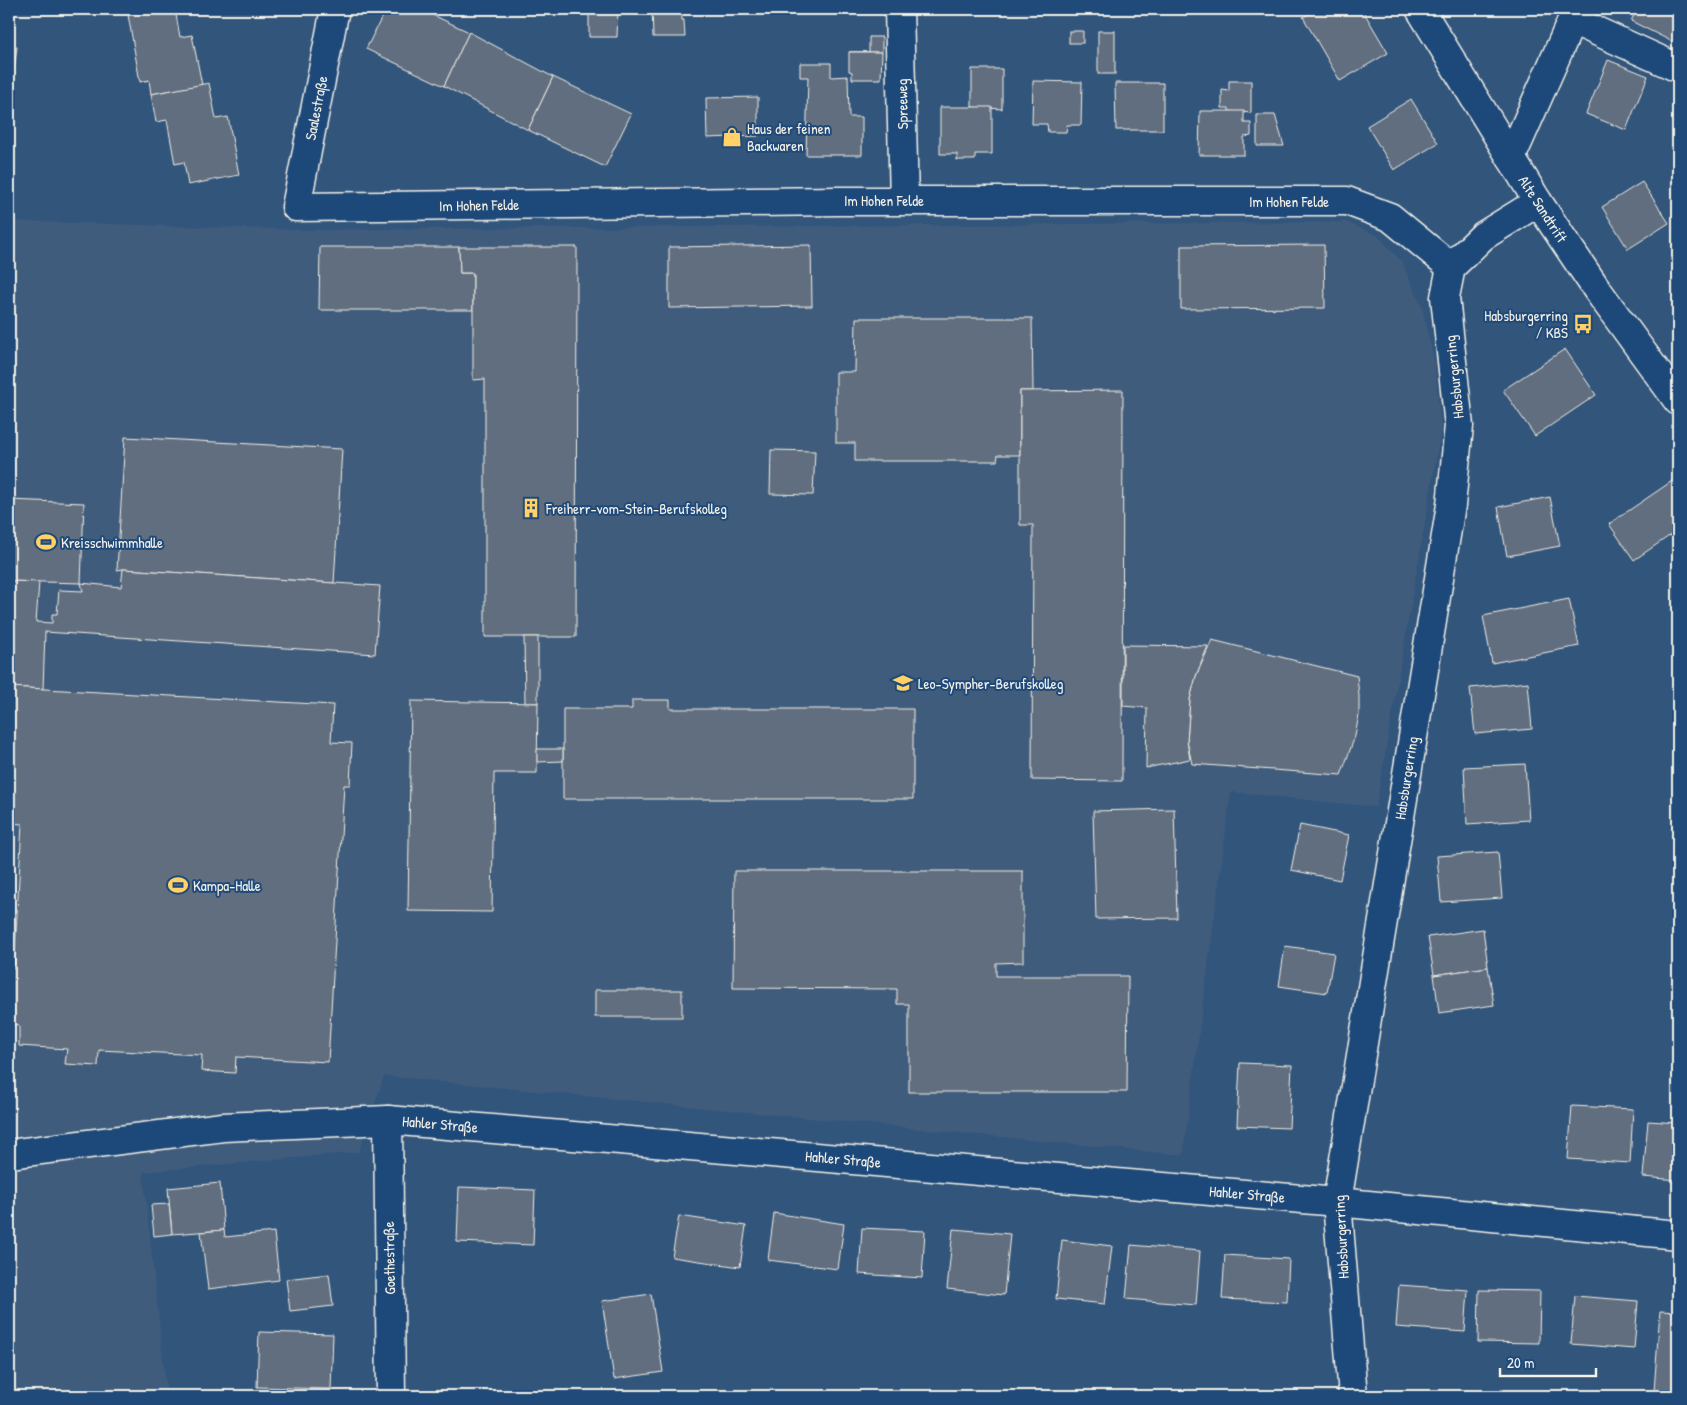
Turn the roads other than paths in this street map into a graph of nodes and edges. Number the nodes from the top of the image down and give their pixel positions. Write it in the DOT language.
graph roads {
  1 [pos="336,9"];
  2 [pos="900,9"];
  3 [pos="1420,9"];
  4 [pos="1575,14"];
  5 [pos="1678,68"];
  6 [pos="1511,158"];
  7 [pos="904,200"];
  8 [pos="1538,202"];
  9 [pos="296,207"];
  10 [pos="1451,267"];
  11 [pos="1678,401"];
  12 [pos="388,1120"];
  13 [pos="9,1154"];
  14 [pos="1337,1202"];
  15 [pos="1678,1235"];
  16 [pos="390,1396"];
  17 [pos="1352,1396"];
  1 -- 9 [label="street, Saalestraße"];
  2 -- 7 [label="street, Spreeweg"];
  3 -- 6 [label="street, Alte Sandtrift"];
  4 -- 5 [label="street"];
  4 -- 6 [label="street"];
  6 -- 8 [label="street, Alte Sandtrift"];
  7 -- 9 [label="street, Im Hohen Felde"];
  7 -- 10 [label="street, Im Hohen Felde"];
  8 -- 10 [label="street"];
  8 -- 11 [label="street, Alte Sandtrift"];
  10 -- 14 [label="street, Habsburgerring"];
  12 -- 13 [label="street, Hahler Straße"];
  12 -- 14 [label="street, Hahler Straße"];
  12 -- 16 [label="street, Goethestraße"];
  14 -- 15 [label="street, Hahler Straße"];
  14 -- 17 [label="street, Habsburgerring"];
}
